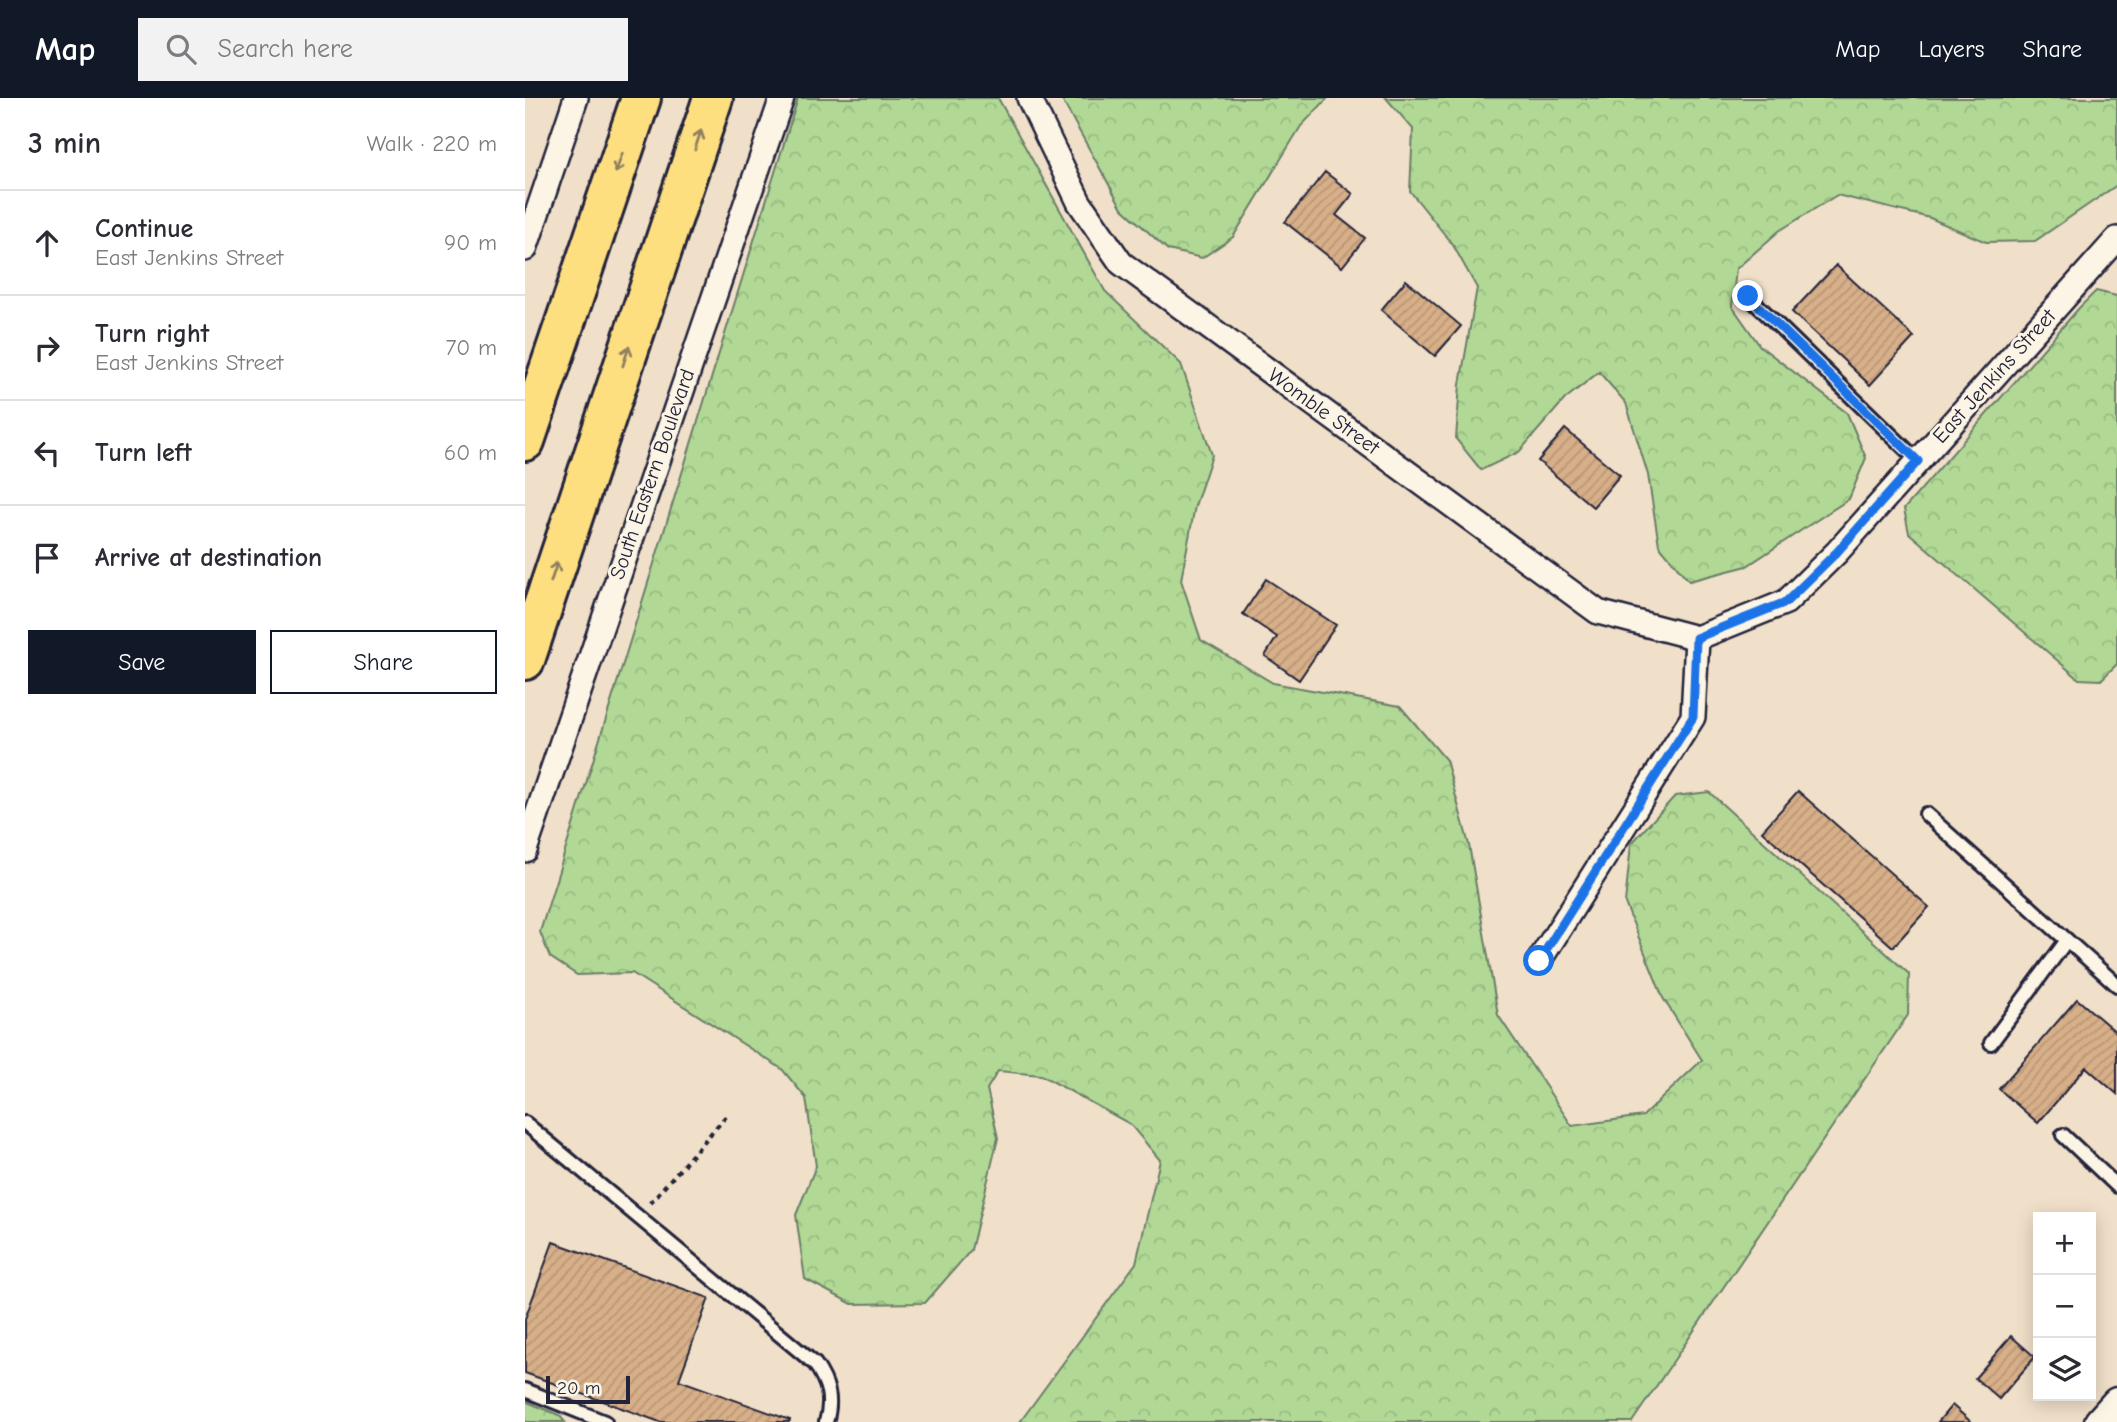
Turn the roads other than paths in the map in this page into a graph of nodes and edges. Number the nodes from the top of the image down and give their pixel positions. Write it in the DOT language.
graph roads {
  1 [pos="576,98"];
  2 [pos="641,98"];
  3 [pos="713,98"];
  4 [pos="782,98"];
  5 [pos="1029,98"];
  6 [pos="2117,239"];
  7 [pos="525,248"];
  8 [pos="1748,296"];
  9 [pos="525,441"];
  10 [pos="1918,461"];
  11 [pos="1696,638"];
  12 [pos="525,660"];
  13 [pos="1926,814"];
  14 [pos="525,850"];
  15 [pos="2067,940"];
  16 [pos="1539,961"];
  17 [pos="2117,985"];
  18 [pos="1991,1043"];
  19 [pos="525,1123"];
  20 [pos="2063,1135"];
  21 [pos="2117,1186"];
  22 [pos="525,1390"];
  23 [pos="2117,1403"];
  24 [pos="605,1422"];
  25 [pos="826,1422"];
  26 [pos="2100,1422"];
  1 -- 7 [label="street"];
  2 -- 9 [label="highway, one-way"];
  12 -- 3 [label="highway, one-way"];
  4 -- 14 [label="street, South Eastern Boulevard"];
  5 -- 11 [label="street, Womble Street"];
  6 -- 10 [label="street, East Jenkins Street"];
  8 -- 10 [label="lane"];
  10 -- 11 [label="street, East Jenkins Street"];
  11 -- 16 [label="street"];
  13 -- 15 [label="lane"];
  15 -- 17 [label="lane"];
  15 -- 18 [label="lane"];
  19 -- 25 [label="lane"];
  20 -- 21 [label="lane"];
  22 -- 24 [label="lane"];
  23 -- 26 [label="street"];
}
